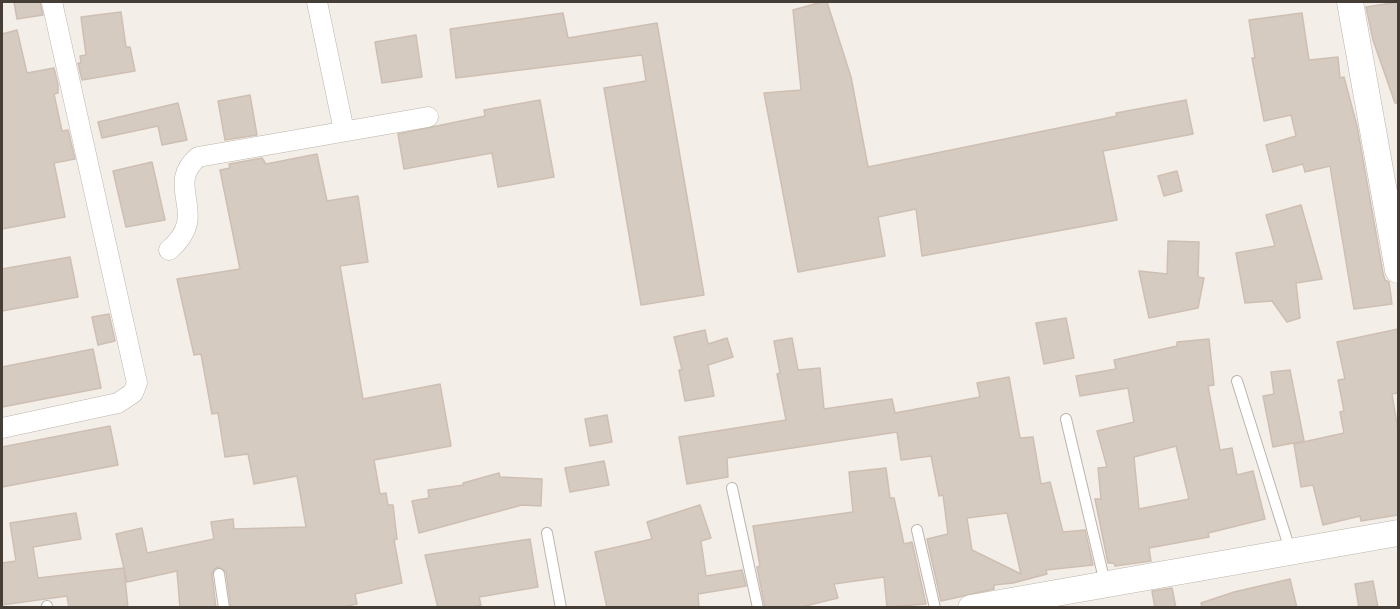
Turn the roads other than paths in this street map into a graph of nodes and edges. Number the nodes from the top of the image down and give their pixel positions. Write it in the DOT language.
graph roads {
  1 [pos="52,2"];
  2 [pos="317,2"];
  3 [pos="1350,2"];
  4 [pos="428,117"];
  5 [pos="344,131"];
  6 [pos="169,250"];
  7 [pos="1398,270"];
  8 [pos="1237,381"];
  9 [pos="1066,419"];
  10 [pos="2,428"];
  11 [pos="732,488"];
  12 [pos="916,530"];
  13 [pos="548,533"];
  14 [pos="1398,533"];
  15 [pos="1292,554"];
  16 [pos="219,574"];
  17 [pos="1105,583"];
  18 [pos="224,608"];
  19 [pos="561,608"];
  20 [pos="758,608"];
  21 [pos="935,608"];
  22 [pos="971,608"];
  1 -- 10 [label="street"];
  2 -- 5 [label="street"];
  3 -- 7 [label="street"];
  4 -- 5 [label="street"];
  5 -- 6 [label="street"];
  8 -- 15 [label="lane"];
  9 -- 17 [label="lane"];
  11 -- 20 [label="lane"];
  12 -- 21 [label="lane"];
  13 -- 19 [label="lane"];
  14 -- 15 [label="street"];
  15 -- 17 [label="street"];
  16 -- 18 [label="lane"];
  17 -- 22 [label="street"];
}
